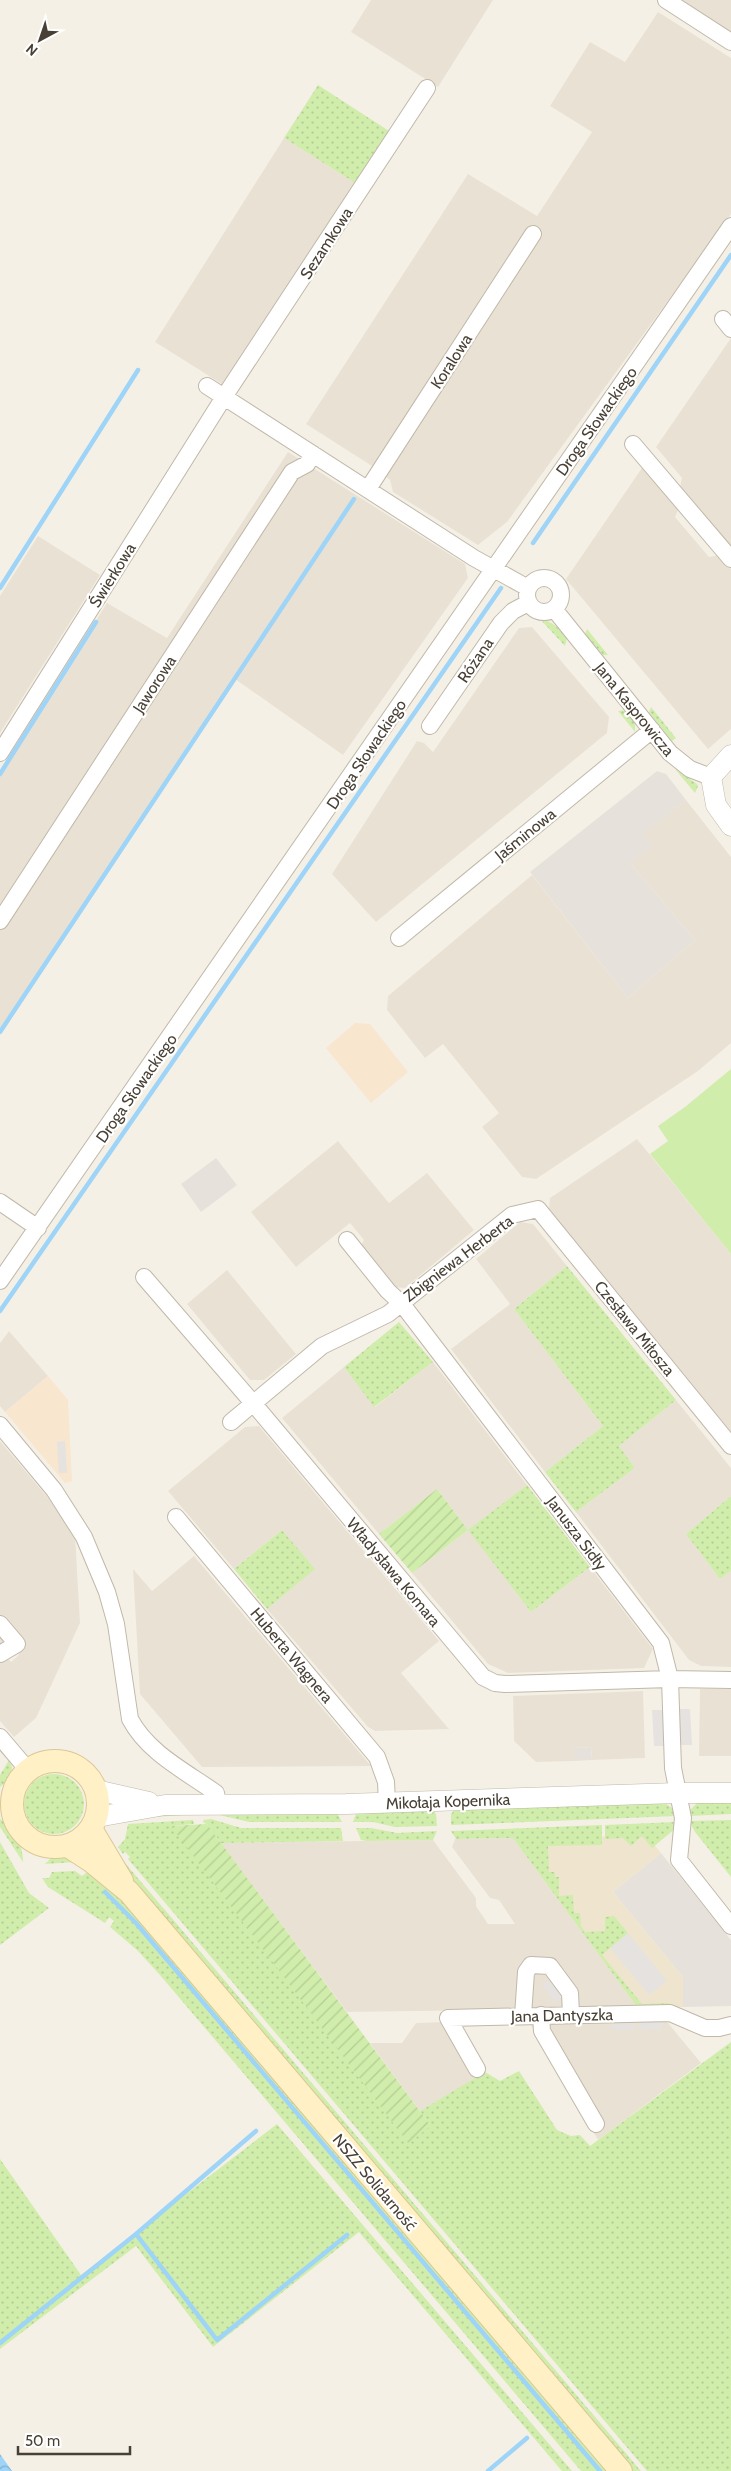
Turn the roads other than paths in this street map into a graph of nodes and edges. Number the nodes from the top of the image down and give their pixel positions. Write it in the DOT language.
graph roads {
  1 [pos="666,0"];
  2 [pos="731,42"];
  3 [pos="427,88"];
  4 [pos="731,226"];
  5 [pos="533,234"];
  6 [pos="207,386"];
  7 [pos="224,397"];
  8 [pos="633,444"];
  9 [pos="313,454"];
  10 [pos="368,489"];
  11 [pos="731,559"];
  12 [pos="494,568"];
  13 [pos="528,595"];
  14 [pos="554,609"];
  15 [pos="430,726"];
  16 [pos="652,730"];
  17 [pos="0,753"];
  18 [pos="731,755"];
  19 [pos="711,777"];
  20 [pos="731,826"];
  21 [pos="0,920"];
  22 [pos="399,938"];
  23 [pos="0,1202"];
  24 [pos="538,1209"];
  25 [pos="38,1228"];
  26 [pos="347,1240"];
  27 [pos="144,1277"];
  28 [pos="0,1281"];
  29 [pos="402,1304"];
  30 [pos="253,1403"];
  31 [pos="231,1422"];
  32 [pos="0,1425"];
  33 [pos="731,1446"];
  34 [pos="176,1517"];
  35 [pos="0,1624"];
  36 [pos="0,1654"];
  37 [pos="670,1679"];
  38 [pos="731,1680"];
  39 [pos="0,1737"];
  40 [pos="28,1770"];
  41 [pos="96,1790"];
  42 [pos="7,1792"];
  43 [pos="678,1793"];
  44 [pos="731,1793"];
  45 [pos="387,1803"];
  46 [pos="218,1804"];
  47 [pos="165,1805"];
  48 [pos="7,1816"];
  49 [pos="94,1823"];
  50 [pos="68,1846"];
  51 [pos="129,1892"];
  52 [pos="731,1926"];
  53 [pos="572,2014"];
  54 [pos="542,2015"];
  55 [pos="524,2016"];
  56 [pos="731,2025"];
  57 [pos="477,2069"];
  58 [pos="596,2124"];
  59 [pos="621,2471"];
  1 -- 2 [label="street"];
  3 -- 7 [label="street, Sezamkowa"];
  4 -- 12 [label="street, Droga Słowackiego"];
  5 -- 10 [label="street, Koralowa"];
  6 -- 7 [label="street"];
  7 -- 9 [label="street"];
  7 -- 17 [label="street, Świerkowa"];
  8 -- 11 [label="street"];
  9 -- 10 [label="street"];
  9 -- 21 [label="street, Jaworowa"];
  10 -- 12 [label="street"];
  12 -- 13 [label="street"];
  12 -- 25 [label="street, Droga Słowackiego"];
  13 -- 14 [label="street"];
  13 -- 14 [label="street"];
  13 -- 15 [label="street, Różana"];
  14 -- 16 [label="street, Jana Kasprowicza"];
  16 -- 19 [label="street, Jana Kasprowicza"];
  16 -- 22 [label="street, Jaśminowa"];
  18 -- 19 [label="street"];
  19 -- 20 [label="street"];
  23 -- 25 [label="street"];
  24 -- 29 [label="street, Zbigniewa Herberta"];
  24 -- 33 [label="street, Czesława Miłosza"];
  25 -- 28 [label="street, Droga Słowackiego"];
  26 -- 29 [label="street, Zbigniewa Herberta"];
  27 -- 30 [label="street, Władysława Komara"];
  29 -- 30 [label="street"];
  29 -- 37 [label="street, Janusza Sidły"];
  30 -- 31 [label="street"];
  30 -- 37 [label="street, Władysława Komara"];
  32 -- 46 [label="street"];
  34 -- 45 [label="street, Huberta Wagnera"];
  35 -- 36 [label="street"];
  37 -- 38 [label="street, Władysława Komara"];
  37 -- 43 [label="street, Janusza Sidły"];
  39 -- 40 [label="street"];
  40 -- 41 [label="main road"];
  40 -- 42 [label="main road"];
  41 -- 47 [label="street, Mikołaja Kopernika"];
  41 -- 49 [label="main road"];
  42 -- 48 [label="main road"];
  43 -- 44 [label="street, Mikołaja Kopernika"];
  43 -- 45 [label="street, Mikołaja Kopernika"];
  43 -- 52 [label="street"];
  45 -- 46 [label="street, Mikołaja Kopernika"];
  46 -- 47 [label="street, Mikołaja Kopernika"];
  47 -- 49 [label="street, Mikołaja Kopernika"];
  48 -- 50 [label="main road"];
  49 -- 50 [label="main road, Mikołaja Kopernika"];
  49 -- 51 [label="main road, NSZZ Solidarność"];
  50 -- 51 [label="main road, NSZZ Solidarność"];
  51 -- 59 [label="main road, NSZZ Solidarność"];
  53 -- 54 [label="street, Jana Dantyszka"];
  53 -- 55 [label="street"];
  53 -- 56 [label="street, Jana Dantyszka"];
  54 -- 55 [label="street, Jana Dantyszka"];
  54 -- 58 [label="street"];
  55 -- 57 [label="street, Jana Dantyszka"];
}
